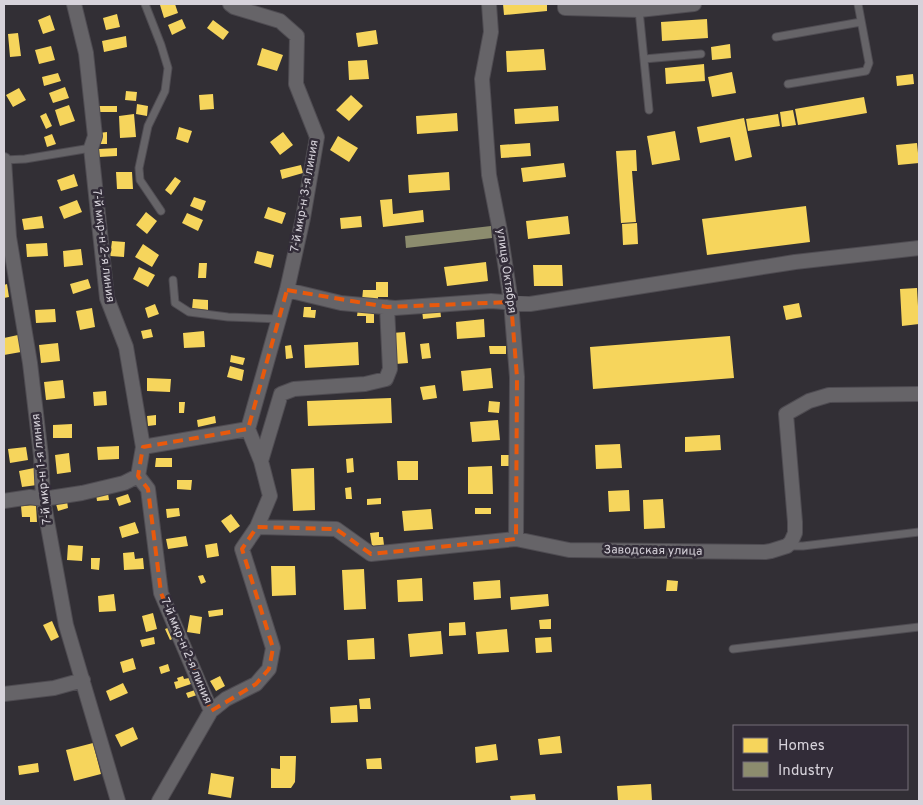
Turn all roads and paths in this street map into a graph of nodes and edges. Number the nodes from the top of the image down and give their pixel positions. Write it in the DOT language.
graph roads {
  1 [pos="74,4"];
  2 [pos="145,4"];
  3 [pos="230,4"];
  4 [pos="489,4"];
  5 [pos="565,4"];
  6 [pos="694,4"];
  7 [pos="858,4"];
  8 [pos="639,7"];
  9 [pos="861,22"];
  10 [pos="776,37"];
  11 [pos="701,54"];
  12 [pos="644,59"];
  13 [pos="788,84"];
  14 [pos="649,110"];
  15 [pos="91,148"];
  16 [pos="4,160"];
  17 [pos="161,211"];
  18 [pos="919,248"];
  19 [pos="173,280"];
  20 [pos="287,290"];
  21 [pos="511,302"];
  22 [pos="386,307"];
  23 [pos="279,319"];
  24 [pos="919,394"];
  25 [pos="248,429"];
  26 [pos="143,447"];
  27 [pos="261,461"];
  28 [pos="138,476"];
  29 [pos="43,499"];
  30 [pos="4,501"];
  31 [pos="257,526"];
  32 [pos="919,532"];
  33 [pos="516,539"];
  34 [pos="788,546"];
  35 [pos="919,627"];
  36 [pos="733,649"];
  37 [pos="83,680"];
  38 [pos="4,694"];
  39 [pos="211,711"];
  40 [pos="118,801"];
  41 [pos="159,801"];
  1 -- 15 [label="street, 7-й мкр-н 2-я линия"];
  2 -- 17 [label="lane"];
  3 -- 20 [label="street, 7-й мкр-н 3-я линия"];
  4 -- 21 [label="street, улица Октября"];
  5 -- 8 [label="street"];
  6 -- 8 [label="street"];
  7 -- 9 [label="lane"];
  8 -- 12 [label="lane"];
  9 -- 10 [label="lane"];
  9 -- 13 [label="lane"];
  11 -- 12 [label="lane"];
  12 -- 14 [label="lane"];
  15 -- 16 [label="lane"];
  15 -- 26 [label="street, 7-й мкр-н 2-я линия"];
  16 -- 29 [label="street, 7-й мкр-н 1-я линия"];
  18 -- 21 [label="street"];
  19 -- 23 [label="lane"];
  20 -- 22 [label="street"];
  20 -- 23 [label="street, 7-й мкр-н 3-я линия"];
  21 -- 22 [label="street"];
  21 -- 33 [label="street, улица Октября"];
  22 -- 27 [label="street"];
  23 -- 25 [label="street, 7-й мкр-н 3-я линия"];
  24 -- 34 [label="street"];
  25 -- 26 [label="street"];
  25 -- 27 [label="street"];
  26 -- 28 [label="street, 7-й мкр-н 2-я линия"];
  27 -- 31 [label="street"];
  28 -- 29 [label="street"];
  28 -- 39 [label="street, 7-й мкр-н 2-я линия"];
  29 -- 30 [label="street"];
  29 -- 37 [label="street, 7-й мкр-н 1-я линия"];
  31 -- 33 [label="street, Заводская улица"];
  31 -- 39 [label="street"];
  32 -- 34 [label="lane"];
  33 -- 34 [label="street, Заводская улица"];
  35 -- 36 [label="lane"];
  37 -- 38 [label="street"];
  37 -- 40 [label="street, 7-й мкр-н 1-я линия"];
  39 -- 41 [label="street"];
}
